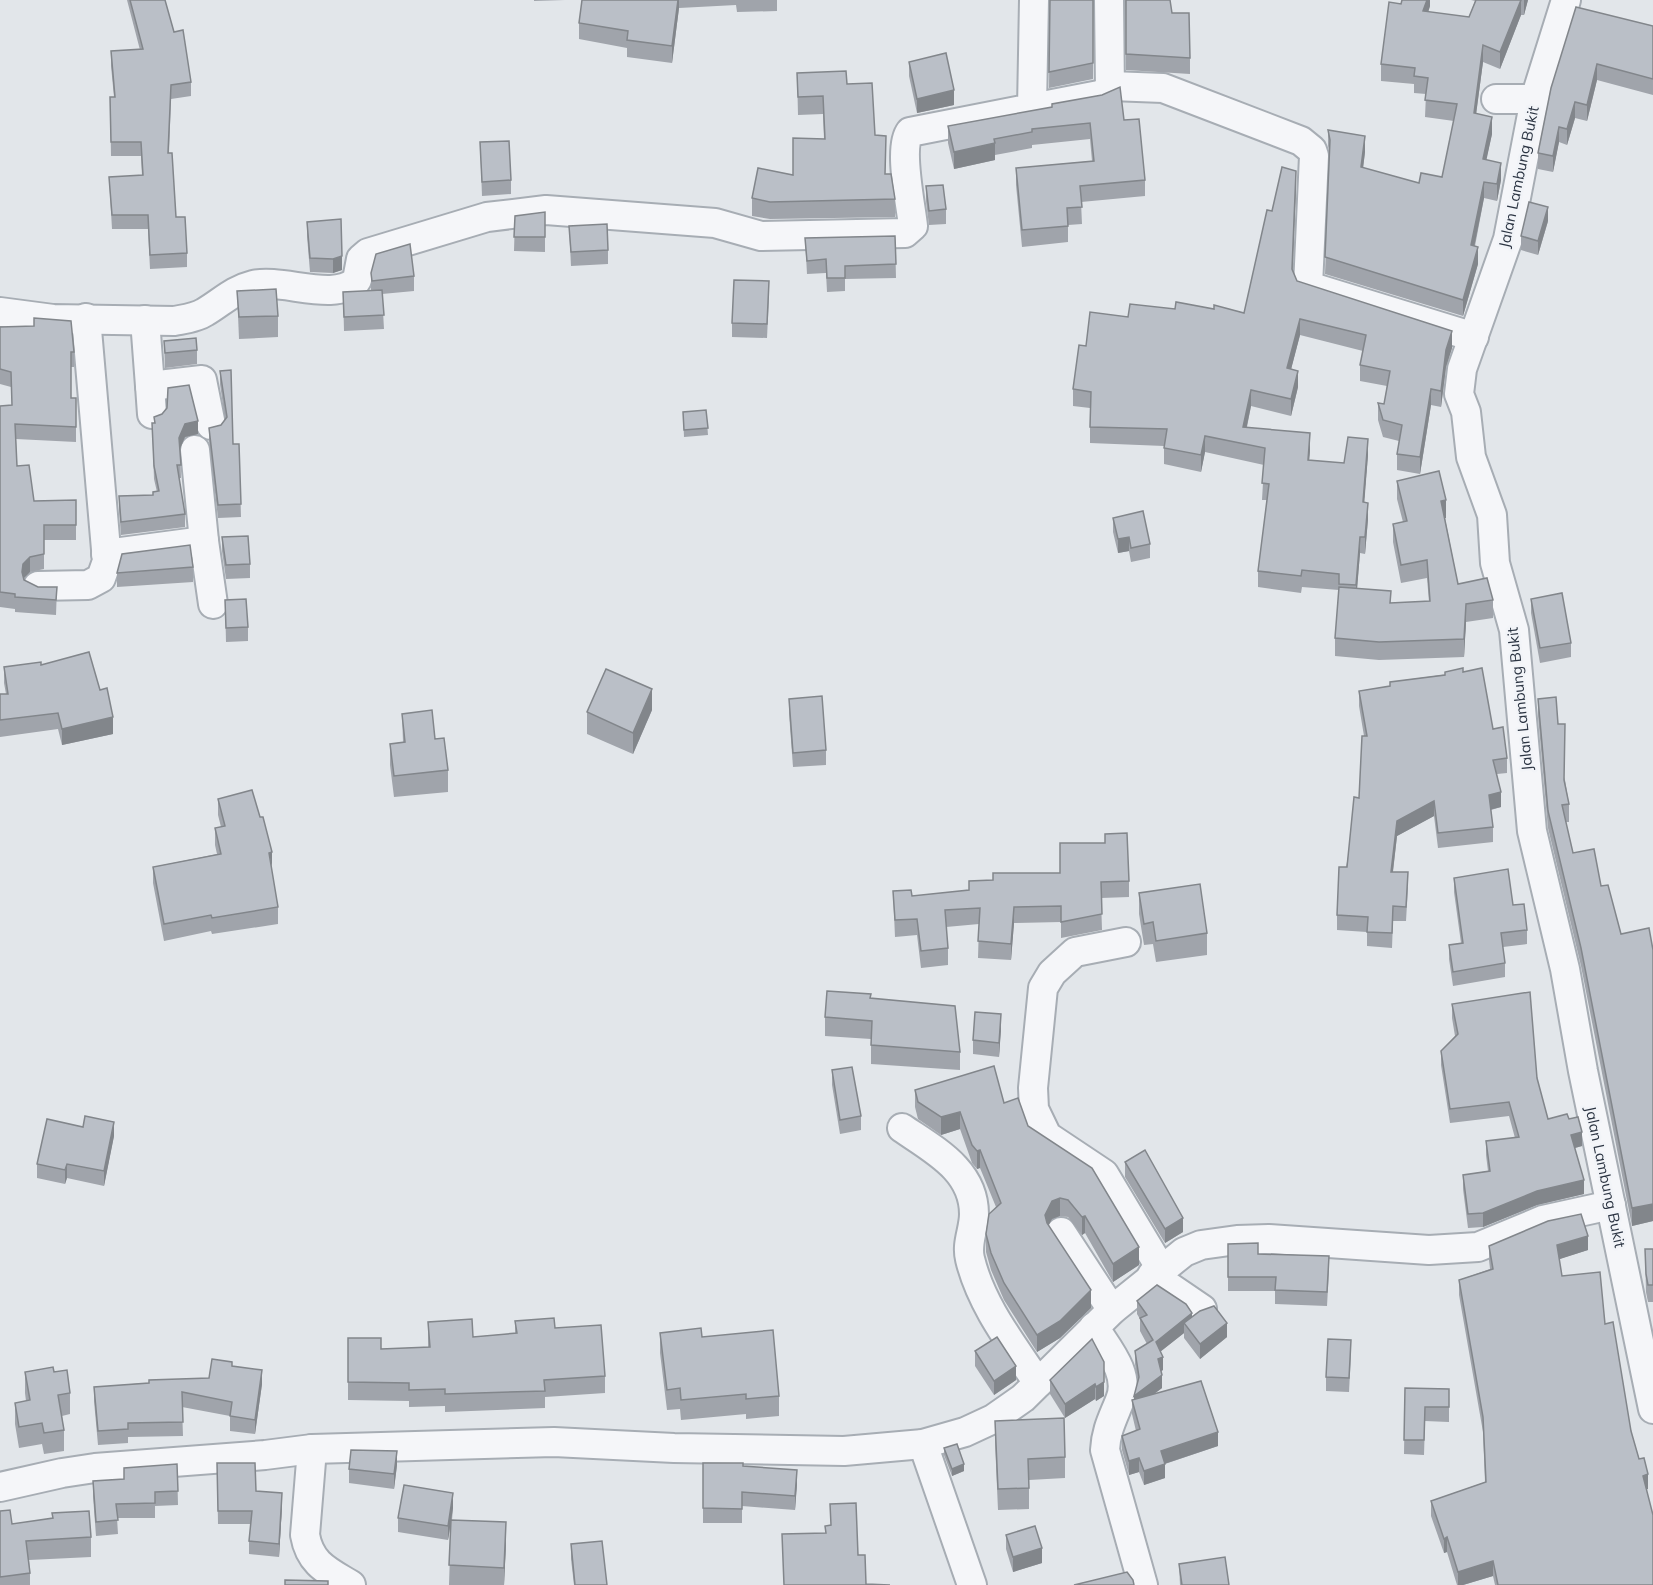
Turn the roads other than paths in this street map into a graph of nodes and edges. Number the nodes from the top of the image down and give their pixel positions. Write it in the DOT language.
graph roads {
  1 [pos="1034,0"];
  2 [pos="1109,0"];
  3 [pos="1566,0"];
  4 [pos="1111,86"];
  5 [pos="1496,99"];
  6 [pos="1535,99"];
  7 [pos="1032,108"];
  8 [pos="0,312"];
  9 [pos="86,318"];
  10 [pos="145,320"];
  11 [pos="1474,337"];
  12 [pos="150,386"];
  13 [pos="152,414"];
  14 [pos="211,425"];
  15 [pos="195,450"];
  16 [pos="204,541"];
  17 [pos="106,554"];
  18 [pos="38,586"];
  19 [pos="213,604"];
  20 [pos="1126,942"];
  21 [pos="902,1128"];
  22 [pos="1611,1205"];
  23 [pos="1061,1232"];
  24 [pos="1157,1272"];
  25 [pos="1202,1309"];
  26 [pos="1103,1318"];
  27 [pos="1648,1369"];
  28 [pos="1038,1383"];
  29 [pos="1653,1409"];
  30 [pos="923,1444"];
  31 [pos="312,1449"];
  32 [pos="0,1486"];
  33 [pos="351,1585"];
  34 [pos="972,1585"];
  35 [pos="1143,1585"];
  1 -- 7 [label="street"];
  2 -- 4 [label="street"];
  3 -- 6 [label="street, Jalan Lambung Bukit"];
  4 -- 7 [label="street"];
  4 -- 11 [label="street"];
  5 -- 6 [label="street"];
  6 -- 11 [label="street, Jalan Lambung Bukit"];
  7 -- 10 [label="street"];
  8 -- 9 [label="street"];
  9 -- 10 [label="street"];
  9 -- 17 [label="street"];
  10 -- 12 [label="street"];
  11 -- 22 [label="street, Jalan Lambung Bukit"];
  12 -- 13 [label="street"];
  12 -- 14 [label="street"];
  15 -- 16 [label="street"];
  16 -- 17 [label="street"];
  16 -- 19 [label="street"];
  17 -- 18 [label="street"];
  20 -- 24 [label="street"];
  21 -- 28 [label="street"];
  22 -- 24 [label="street"];
  22 -- 27 [label="street, Jalan Lambung Bukit"];
  23 -- 26 [label="street"];
  24 -- 25 [label="street"];
  24 -- 26 [label="street"];
  26 -- 28 [label="street"];
  26 -- 35 [label="street"];
  27 -- 29 [label="street, Jalan Lambung Bukit"];
  28 -- 30 [label="street"];
  30 -- 31 [label="street"];
  30 -- 34 [label="street"];
  31 -- 32 [label="street"];
  31 -- 33 [label="street"];
}
